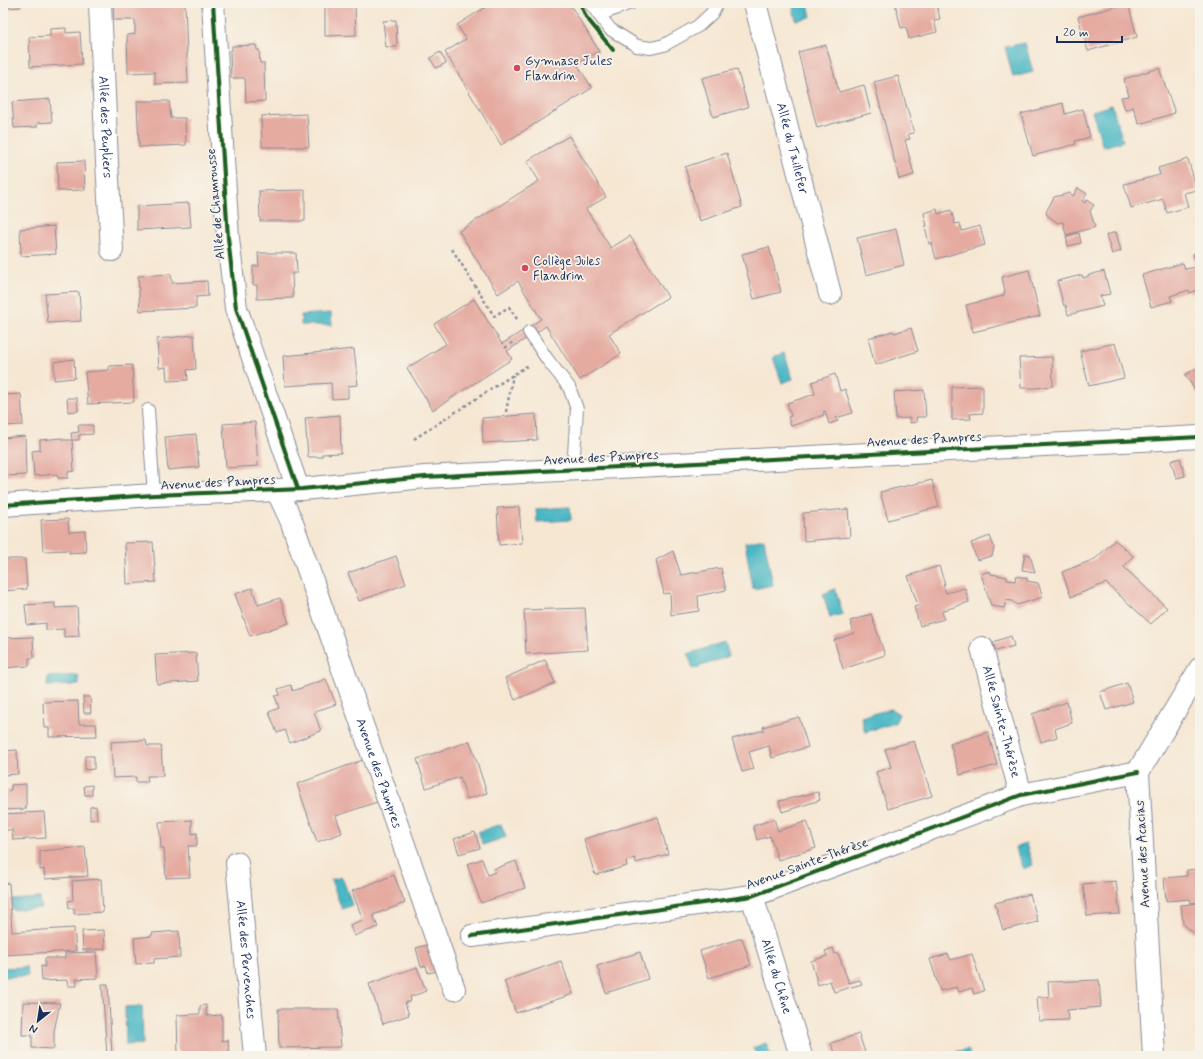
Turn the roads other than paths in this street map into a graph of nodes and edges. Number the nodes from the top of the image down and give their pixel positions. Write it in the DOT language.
graph roads {
  1 [pos="100,3"];
  2 [pos="214,3"];
  3 [pos="590,3"];
  4 [pos="630,3"];
  5 [pos="717,3"];
  6 [pos="755,3"];
  7 [pos="599,15"];
  8 [pos="112,250"];
  9 [pos="830,294"];
  10 [pos="529,332"];
  11 [pos="148,410"];
  12 [pos="1200,437"];
  13 [pos="573,470"];
  14 [pos="287,489"];
  15 [pos="154,496"];
  16 [pos="3,505"];
  17 [pos="982,648"];
  18 [pos="1200,669"];
  19 [pos="1138,772"];
  20 [pos="1022,795"];
  21 [pos="237,863"];
  22 [pos="752,896"];
  23 [pos="472,936"];
  24 [pos="454,989"];
  25 [pos="256,1056"];
  26 [pos="801,1056"];
  27 [pos="1154,1056"];
  1 -- 8 [label="street, Allée des Peupliers"];
  2 -- 14 [label="street, Allée de Chamrousse"];
  3 -- 7 [label="lane"];
  4 -- 7 [label="lane"];
  5 -- 7 [label="lane"];
  6 -- 9 [label="street, Allée du Taillefer"];
  10 -- 13 [label="lane"];
  11 -- 15 [label="lane"];
  12 -- 13 [label="street, Avenue des Pampres"];
  13 -- 14 [label="street, Avenue des Pampres"];
  14 -- 15 [label="street, Avenue des Pampres"];
  14 -- 24 [label="street, Avenue des Pampres"];
  15 -- 16 [label="street, Avenue des Pampres"];
  17 -- 20 [label="street, Allée Sainte-Thérèse"];
  18 -- 19 [label="street"];
  19 -- 20 [label="street, Avenue Sainte-Thérèse"];
  19 -- 27 [label="street, Avenue des Acacias"];
  20 -- 22 [label="street, Avenue Sainte-Thérèse"];
  21 -- 25 [label="street, Allée des Pervenches"];
  22 -- 23 [label="street, Avenue Sainte-Thérèse"];
  22 -- 26 [label="street, Allée du Chêne"];
}
